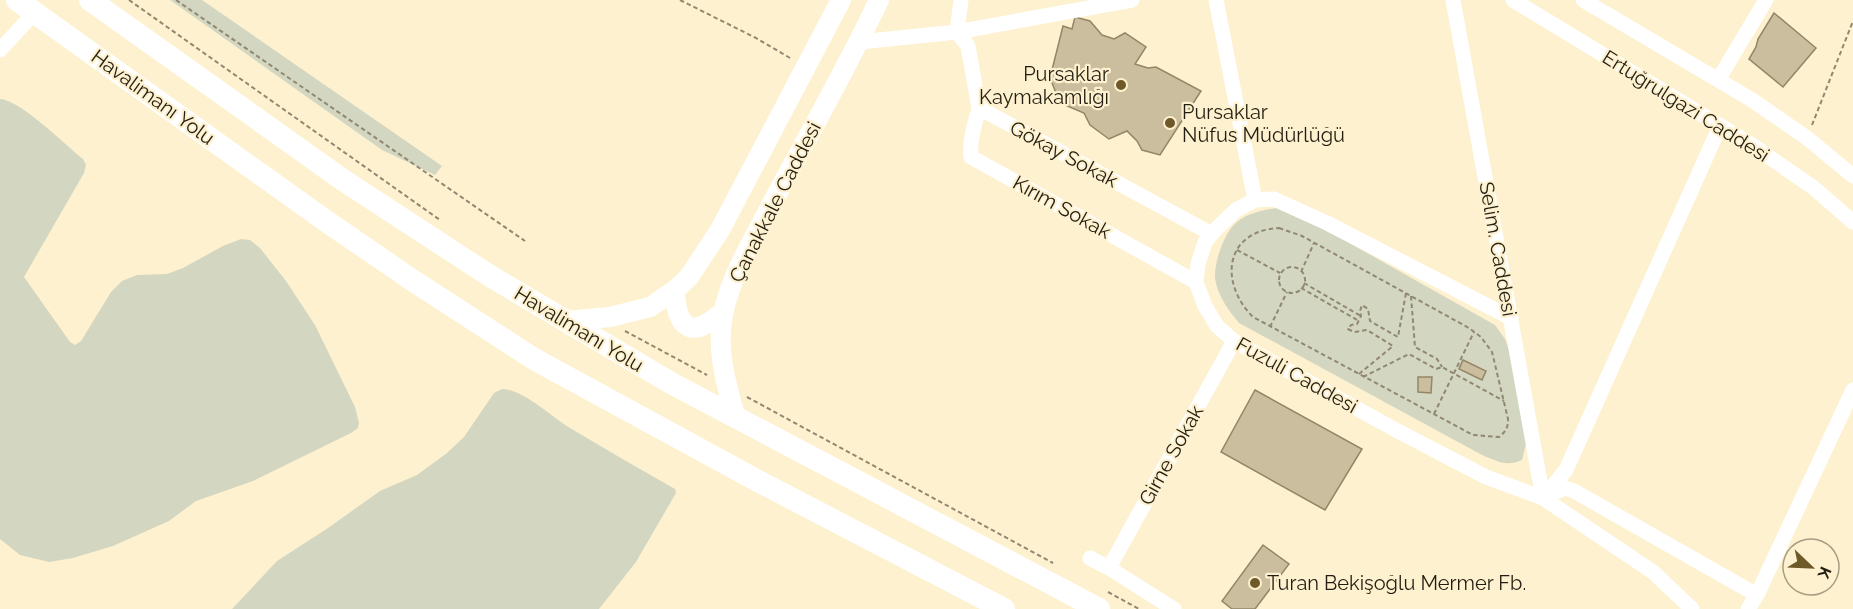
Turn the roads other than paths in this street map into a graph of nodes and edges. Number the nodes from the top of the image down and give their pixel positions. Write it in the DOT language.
graph roads {
  1 [pos="90,0"];
  2 [pos="841,0"];
  3 [pos="879,0"];
  4 [pos="961,0"];
  5 [pos="1132,0"];
  6 [pos="1216,0"];
  7 [pos="1454,0"];
  8 [pos="1513,0"];
  9 [pos="1583,0"];
  10 [pos="1766,0"];
  11 [pos="26,6"];
  12 [pos="957,32"];
  13 [pos="859,42"];
  14 [pos="0,50"];
  15 [pos="1718,80"];
  16 [pos="979,108"];
  17 [pos="1720,126"];
  18 [pos="1853,176"];
  19 [pos="1255,200"];
  20 [pos="1853,222"];
  21 [pos="1212,234"];
  22 [pos="1196,282"];
  23 [pos="675,290"];
  24 [pos="724,311"];
  25 [pos="1511,318"];
  26 [pos="566,321"];
  27 [pos="1234,341"];
  28 [pos="1853,390"];
  29 [pos="735,415"];
  30 [pos="1543,498"];
  31 [pos="1089,558"];
  32 [pos="1109,568"];
  33 [pos="1757,595"];
  34 [pos="1004,609"];
  35 [pos="1099,609"];
  36 [pos="1174,609"];
  37 [pos="1692,609"];
  38 [pos="1748,609"];
  1 -- 26 [label="highway, Havalimanı Yolu"];
  2 -- 23 [label="main road, Çanakkale Caddesi"];
  3 -- 13 [label="main road, Çanakkale Caddesi"];
  4 -- 12 [label="street"];
  5 -- 12 [label="street"];
  6 -- 19 [label="street"];
  7 -- 25 [label="street, Selim. Caddesi"];
  8 -- 17 [label="street, Ertuğrulgazi Caddesi"];
  9 -- 15 [label="street, Ertuğrulgazi Caddesi"];
  10 -- 15 [label="street"];
  11 -- 14 [label="street"];
  11 -- 34 [label="highway, Havalimanı Yolu"];
  12 -- 13 [label="street"];
  12 -- 16 [label="street"];
  13 -- 24 [label="main road, Çanakkale Caddesi"];
  15 -- 18 [label="street, Ertuğrulgazi Caddesi"];
  16 -- 21 [label="street, Gökay Sokak"];
  16 -- 22 [label="street, Kırım Sokak"];
  17 -- 20 [label="street, Ertuğrulgazi Caddesi"];
  17 -- 30 [label="street"];
  19 -- 21 [label="street"];
  19 -- 25 [label="street"];
  21 -- 22 [label="street"];
  22 -- 27 [label="street, Fuzuli Caddesi"];
  23 -- 24 [label="main road"];
  23 -- 26 [label="main road, Çanakkale Caddesi"];
  24 -- 29 [label="main road, Çanakkale Caddesi"];
  25 -- 30 [label="street, Selim. Caddesi"];
  26 -- 29 [label="highway, Havalimanı Yolu"];
  27 -- 30 [label="street, Fuzuli Caddesi"];
  27 -- 32 [label="street, Girne Sokak"];
  28 -- 33 [label="street"];
  29 -- 35 [label="highway, Havalimanı Yolu"];
  30 -- 33 [label="street"];
  30 -- 37 [label="street, Fuzuli Caddesi"];
  31 -- 32 [label="street"];
  32 -- 36 [label="street"];
  33 -- 38 [label="street"];
}
